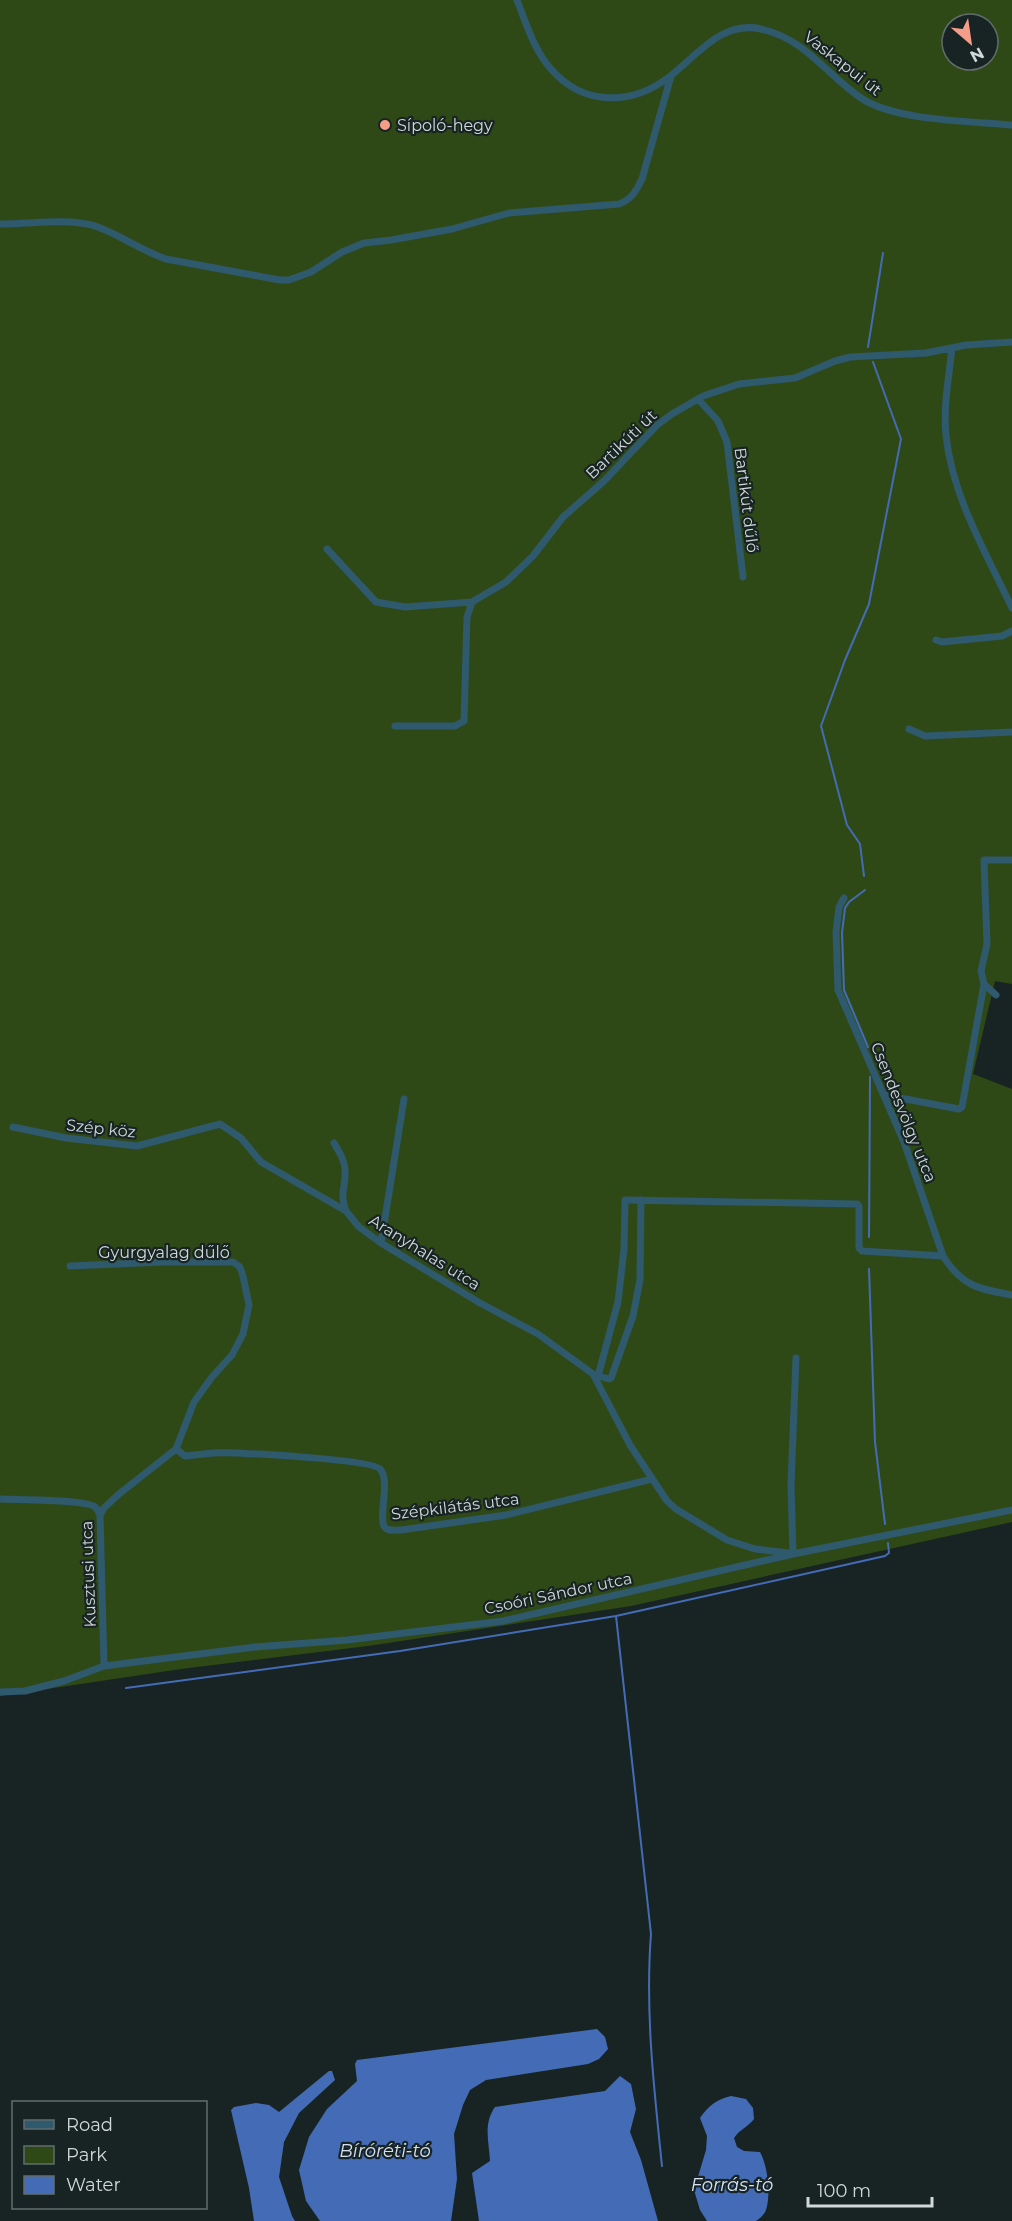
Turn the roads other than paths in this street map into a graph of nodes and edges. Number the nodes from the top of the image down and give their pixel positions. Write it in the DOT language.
graph roads {
  1 [pos="517,0"];
  2 [pos="671,76"];
  3 [pos="1012,126"];
  4 [pos="0,224"];
  5 [pos="1012,342"];
  6 [pos="952,348"];
  7 [pos="698,399"];
  8 [pos="327,549"];
  9 [pos="743,577"];
  10 [pos="472,602"];
  11 [pos="1012,608"];
  12 [pos="1012,631"];
  13 [pos="936,640"];
  14 [pos="395,726"];
  15 [pos="909,729"];
  16 [pos="1012,732"];
  17 [pos="1012,860"];
  18 [pos="844,898"];
  19 [pos="984,984"];
  20 [pos="996,994"];
  21 [pos="884,1095"];
  22 [pos="404,1099"];
  23 [pos="220,1124"];
  24 [pos="13,1126"];
  25 [pos="334,1143"];
  26 [pos="640,1200"];
  27 [pos="346,1211"];
  28 [pos="381,1243"];
  29 [pos="943,1256"];
  30 [pos="70,1266"];
  31 [pos="1012,1295"];
  32 [pos="796,1358"];
  33 [pos="596,1375"];
  34 [pos="176,1449"];
  35 [pos="652,1479"];
  36 [pos="0,1499"];
  37 [pos="1012,1510"];
  38 [pos="100,1515"];
  39 [pos="794,1554"];
  40 [pos="104,1666"];
  41 [pos="0,1692"];
  1 -- 2 [label="street, Vaskapui út"];
  2 -- 3 [label="street, Vaskapui út"];
  2 -- 4 [label="street"];
  5 -- 6 [label="street, Bartikúti út"];
  6 -- 7 [label="street, Bartikúti út"];
  6 -- 11 [label="street"];
  7 -- 9 [label="street, Bartikút dűlő"];
  7 -- 10 [label="street, Bartikúti út"];
  8 -- 10 [label="street"];
  10 -- 14 [label="street"];
  12 -- 13 [label="street"];
  15 -- 16 [label="street"];
  17 -- 19 [label="street"];
  18 -- 21 [label="street, Csendesvölgy utca"];
  19 -- 20 [label="street"];
  19 -- 21 [label="street"];
  21 -- 29 [label="street, Csendesvölgy utca"];
  22 -- 28 [label="street"];
  23 -- 24 [label="street, Szép köz"];
  23 -- 27 [label="street, Aranyhalas utca"];
  25 -- 27 [label="street"];
  26 -- 29 [label="street"];
  26 -- 33 [label="street"];
  26 -- 33 [label="street"];
  27 -- 28 [label="street, Aranyhalas utca"];
  28 -- 33 [label="street, Aranyhalas utca"];
  29 -- 31 [label="street, Csendesvölgy utca"];
  30 -- 34 [label="street, Gyurgyalag dűlő"];
  32 -- 39 [label="street"];
  33 -- 35 [label="street, Aranyhalas utca"];
  34 -- 35 [label="street, Szépkilátás utca"];
  34 -- 38 [label="street"];
  35 -- 39 [label="street, Aranyhalas utca"];
  36 -- 38 [label="street, Kusztusi utca"];
  37 -- 39 [label="street, Csoóri Sándor utca"];
  38 -- 40 [label="street, Kusztusi utca"];
  39 -- 40 [label="street, Csoóri Sándor utca"];
  40 -- 41 [label="street, Csoóri Sándor utca"];
}
